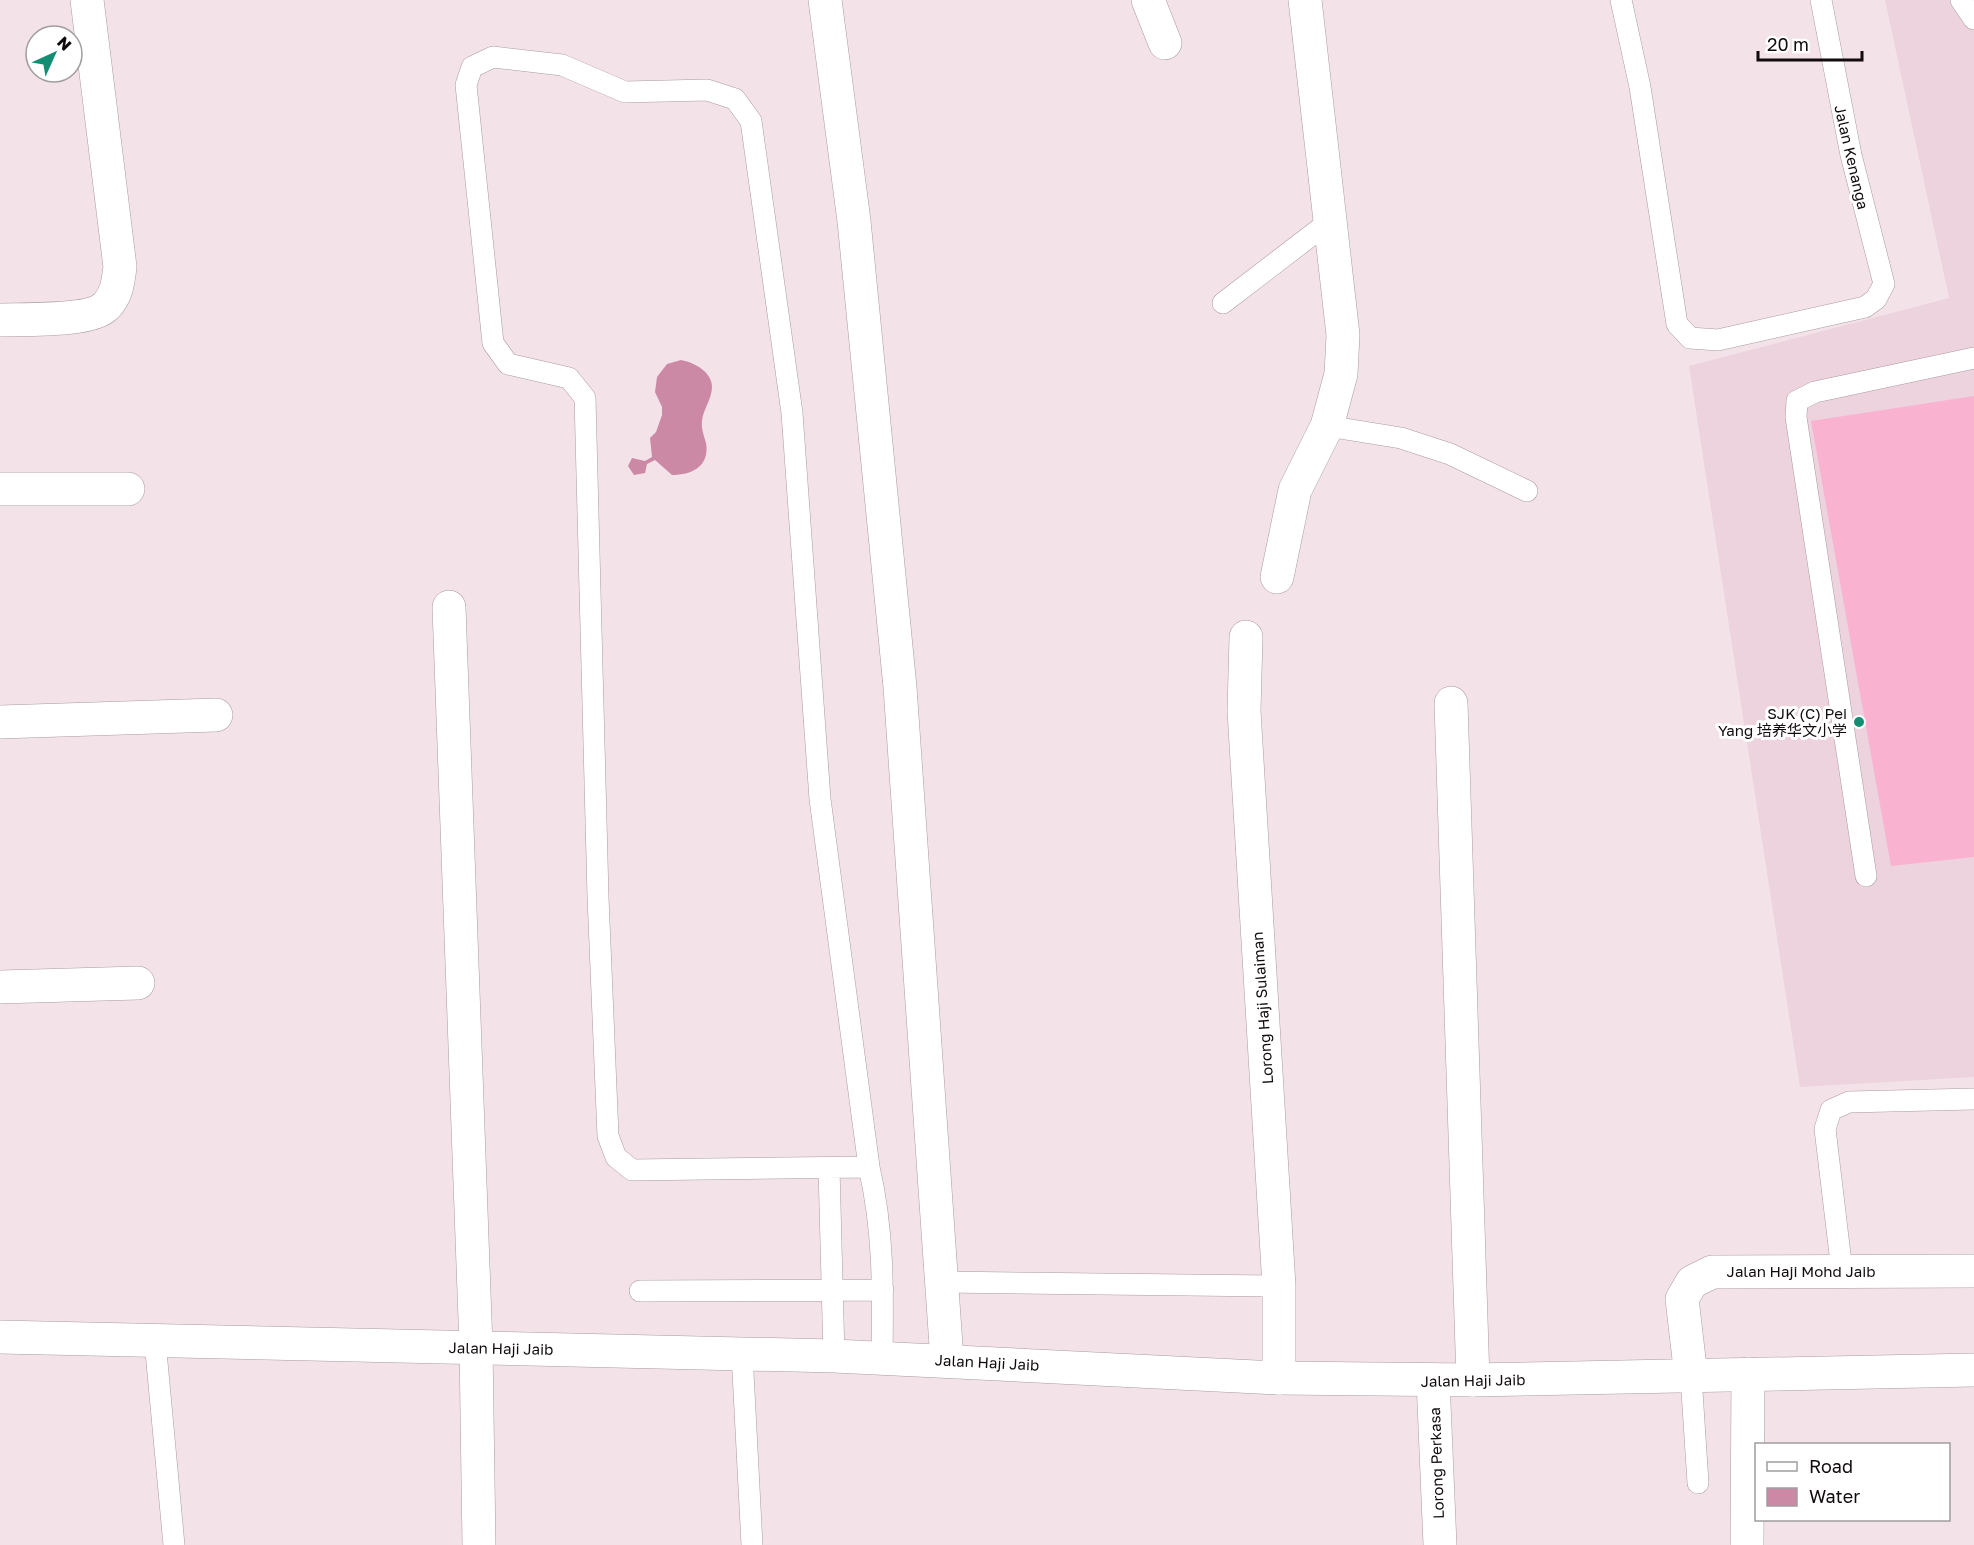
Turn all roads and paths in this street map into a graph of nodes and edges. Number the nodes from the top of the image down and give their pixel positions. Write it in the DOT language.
graph roads {
  1 [pos="87,0"];
  2 [pos="825,0"];
  3 [pos="1148,0"];
  4 [pos="1305,0"];
  5 [pos="1621,0"];
  6 [pos="1821,0"];
  7 [pos="1961,0"];
  8 [pos="1974,19"];
  9 [pos="1165,44"];
  10 [pos="1330,221"];
  11 [pos="1222,303"];
  12 [pos="0,321"];
  13 [pos="1974,358"];
  14 [pos="1327,426"];
  15 [pos="0,489"];
  16 [pos="128,489"];
  17 [pos="1527,491"];
  18 [pos="1277,577"];
  19 [pos="448,607"];
  20 [pos="1246,637"];
  21 [pos="1451,703"];
  22 [pos="216,715"];
  23 [pos="0,722"];
  24 [pos="1866,876"];
  25 [pos="138,983"];
  26 [pos="0,987"];
  27 [pos="1974,1099"];
  28 [pos="869,1167"];
  29 [pos="829,1168"];
  30 [pos="1842,1271"];
  31 [pos="1974,1271"];
  32 [pos="941,1282"];
  33 [pos="1279,1286"];
  34 [pos="883,1290"];
  35 [pos="640,1291"];
  36 [pos="833,1291"];
  37 [pos="0,1337"];
  38 [pos="156,1341"];
  39 [pos="476,1347"];
  40 [pos="742,1353"];
  41 [pos="834,1356"];
  42 [pos="882,1358"];
  43 [pos="947,1360"];
  44 [pos="1974,1370"];
  45 [pos="1748,1374"];
  46 [pos="1691,1376"];
  47 [pos="1279,1378"];
  48 [pos="1433,1380"];
  49 [pos="1473,1380"];
  50 [pos="1698,1483"];
  51 [pos="174,1545"];
  52 [pos="479,1545"];
  53 [pos="752,1545"];
  54 [pos="1440,1545"];
  55 [pos="1747,1545"];
  1 -- 12 [label="street"];
  2 -- 32 [label="street"];
  3 -- 9 [label="street"];
  4 -- 10 [label="street"];
  5 -- 6 [label="lane, Jalan Kenanga"];
  7 -- 8 [label="lane"];
  10 -- 11 [label="lane"];
  10 -- 14 [label="street"];
  13 -- 24 [label="lane"];
  14 -- 17 [label="lane"];
  14 -- 18 [label="street"];
  15 -- 16 [label="street"];
  19 -- 39 [label="street"];
  20 -- 33 [label="street, Lorong Haji Sulaiman"];
  21 -- 49 [label="street"];
  22 -- 23 [label="street"];
  25 -- 26 [label="street"];
  27 -- 30 [label="lane"];
  28 -- 29 [label="lane"];
  28 -- 29 [label="lane"];
  28 -- 34 [label="lane"];
  29 -- 36 [label="lane"];
  30 -- 31 [label="street, Jalan Haji Mohd Jaib"];
  30 -- 46 [label="street, Jalan Haji Mohd Jaib"];
  32 -- 33 [label="lane"];
  32 -- 43 [label="street"];
  33 -- 47 [label="street, Lorong Haji Sulaiman"];
  34 -- 36 [label="lane"];
  34 -- 42 [label="lane"];
  35 -- 36 [label="lane"];
  36 -- 41 [label="lane"];
  37 -- 38 [label="street, Jalan Haji Jaib"];
  38 -- 39 [label="street, Jalan Haji Jaib"];
  38 -- 51 [label="lane"];
  39 -- 40 [label="street, Jalan Haji Jaib"];
  39 -- 52 [label="street"];
  40 -- 41 [label="street, Jalan Haji Jaib"];
  40 -- 53 [label="lane"];
  41 -- 42 [label="street, Jalan Haji Jaib"];
  42 -- 43 [label="street, Jalan Haji Jaib"];
  43 -- 47 [label="street, Jalan Haji Jaib"];
  44 -- 45 [label="street, Jalan Haji Jaib"];
  45 -- 46 [label="street, Jalan Haji Jaib"];
  45 -- 55 [label="street"];
  46 -- 49 [label="street, Jalan Haji Jaib"];
  46 -- 50 [label="lane"];
  47 -- 48 [label="street, Jalan Haji Jaib"];
  48 -- 49 [label="street, Jalan Haji Jaib"];
  48 -- 54 [label="street, Lorong Perkasa"];
}
